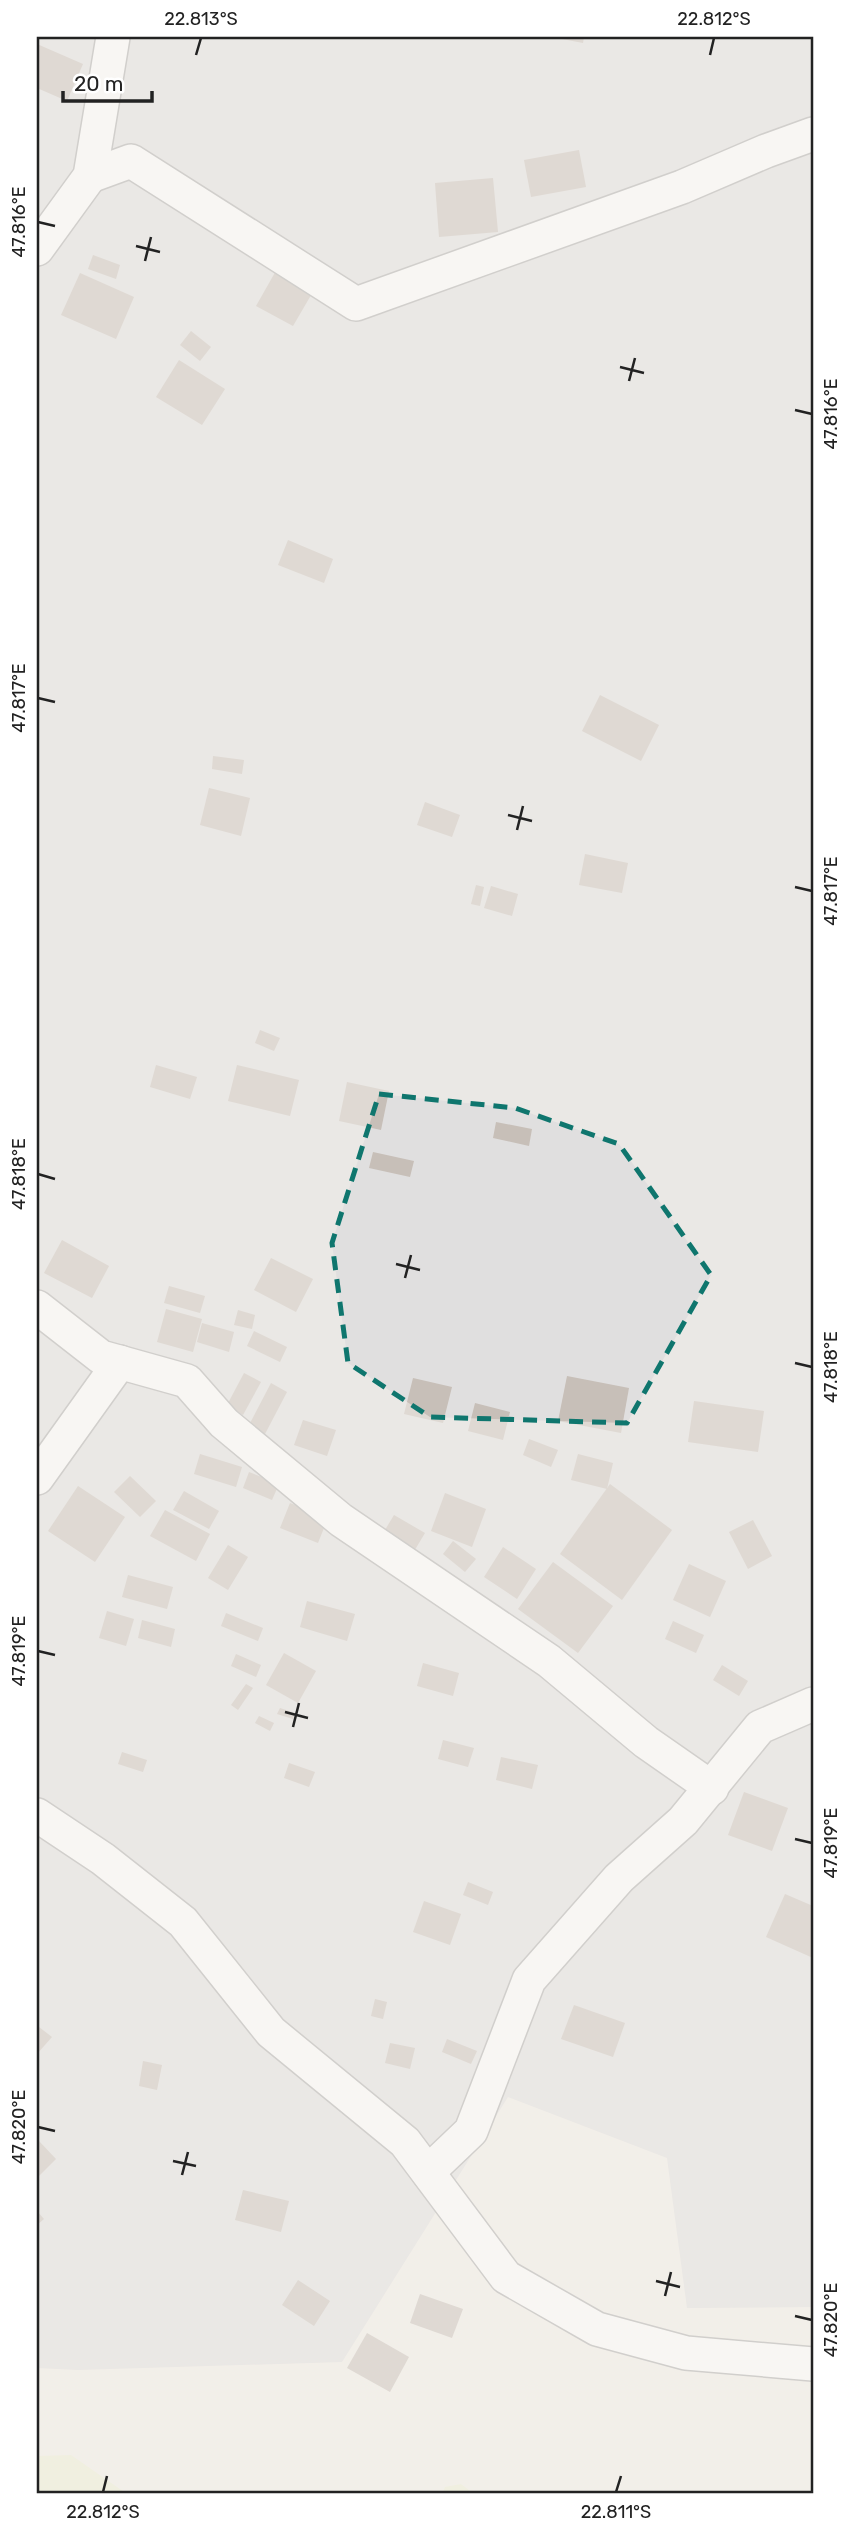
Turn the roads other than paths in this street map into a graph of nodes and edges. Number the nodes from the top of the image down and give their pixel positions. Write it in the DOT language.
graph roads {
  1 [pos="113,37"];
  2 [pos="813,134"];
  3 [pos="90,176"];
  4 [pos="37,249"];
  5 [pos="37,1307"];
  6 [pos="120,1362"];
  7 [pos="37,1478"];
  8 [pos="813,1704"];
  9 [pos="712,1788"];
  10 [pos="37,1815"];
  11 [pos="428,2172"];
  12 [pos="813,2364"];
  1 -- 3 [label="street"];
  2 -- 3 [label="street"];
  3 -- 4 [label="street"];
  5 -- 6 [label="street"];
  6 -- 7 [label="street"];
  6 -- 9 [label="street"];
  8 -- 9 [label="street"];
  9 -- 11 [label="street"];
  10 -- 11 [label="street"];
  11 -- 12 [label="street"];
}
